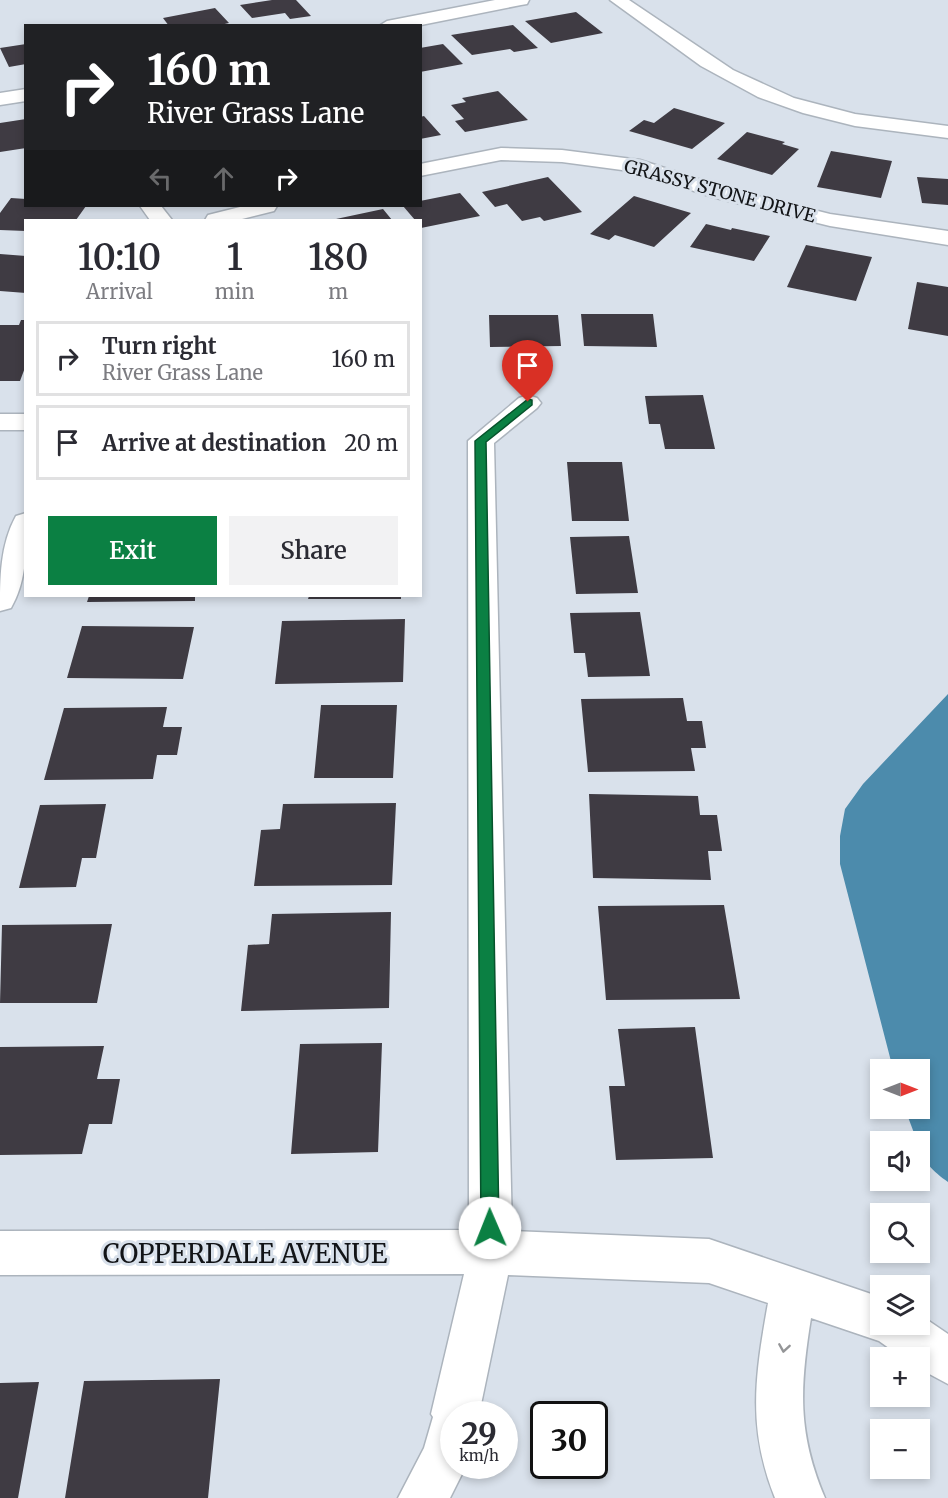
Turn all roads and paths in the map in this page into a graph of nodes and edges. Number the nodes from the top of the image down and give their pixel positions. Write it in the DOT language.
graph roads {
  1 [pos="521,0"];
  2 [pos="618,0"];
  3 [pos="397,24"];
  4 [pos="24,94"];
  5 [pos="0,99"];
  6 [pos="948,132"];
  7 [pos="422,170"];
  8 [pos="262,207"];
  9 [pos="220,219"];
  10 [pos="948,238"];
  11 [pos="528,402"];
  12 [pos="0,422"];
  13 [pos="24,422"];
  14 [pos="24,528"];
  15 [pos="0,601"];
  16 [pos="491,1252"];
  17 [pos="0,1253"];
  18 [pos="793,1290"];
  19 [pos="870,1316"];
  20 [pos="909,1335"];
  21 [pos="948,1361"];
  22 [pos="458,1401"];
  23 [pos="440,1467"];
  24 [pos="423,1498"];
  25 [pos="800,1498"];
  1 -- 3 [label="street"];
  2 -- 6 [label="street"];
  4 -- 5 [label="street"];
  7 -- 10 [label="street, GRASSY STONE DRIVE"];
  8 -- 9 [label="street"];
  11 -- 16 [label="street"];
  12 -- 13 [label="street"];
  14 -- 15 [label="street"];
  16 -- 17 [label="street, COPPERDALE AVENUE"];
  16 -- 18 [label="street, COPPERDALE AVENUE"];
  16 -- 22 [label="street"];
  18 -- 19 [label="street, COPPERDALE AVENUE"];
  18 -- 25 [label="street, one-way"];
  20 -- 21 [label="street"];
  23 -- 24 [label="street"];
}
